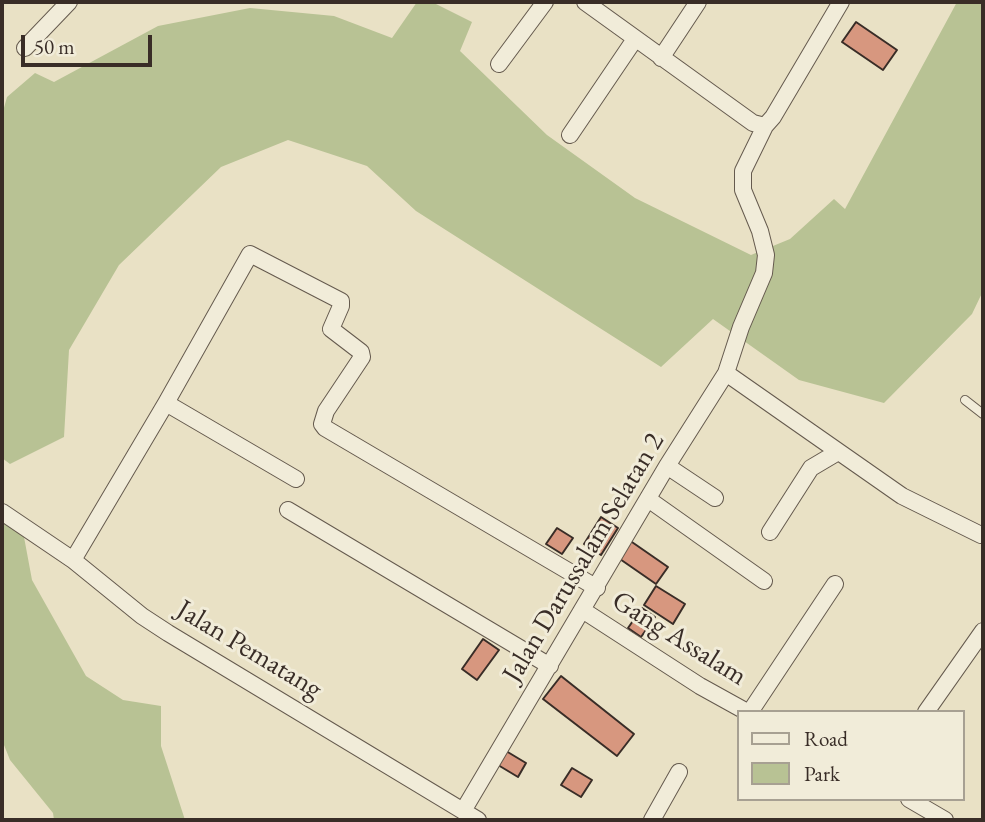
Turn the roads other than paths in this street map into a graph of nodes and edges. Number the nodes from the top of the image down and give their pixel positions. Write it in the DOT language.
graph roads {
  1 [pos="69,2"];
  2 [pos="545,2"];
  3 [pos="585,2"];
  4 [pos="698,2"];
  5 [pos="838,3"];
  6 [pos="605,8"];
  7 [pos="635,39"];
  8 [pos="25,48"];
  9 [pos="661,58"];
  10 [pos="499,64"];
  11 [pos="765,126"];
  12 [pos="570,135"];
  13 [pos="726,373"];
  14 [pos="965,400"];
  15 [pos="166,403"];
  16 [pos="983,414"];
  17 [pos="838,452"];
  18 [pos="667,466"];
  19 [pos="296,479"];
  20 [pos="715,498"];
  21 [pos="648,499"];
  22 [pos="288,510"];
  23 [pos="2,512"];
  24 [pos="770,532"];
  25 [pos="983,539"];
  26 [pos="73,560"];
  27 [pos="764,581"];
  28 [pos="835,584"];
  29 [pos="597,588"];
  30 [pos="584,611"];
  31 [pos="983,631"];
  32 [pos="550,666"];
  33 [pos="745,710"];
  34 [pos="750,710"];
  35 [pos="927,710"];
  36 [pos="679,772"];
  37 [pos="912,801"];
  38 [pos="463,811"];
  39 [pos="478,820"];
  40 [pos="652,820"];
  41 [pos="945,820"];
  1 -- 8 [label="street"];
  2 -- 10 [label="street"];
  3 -- 6 [label="street"];
  4 -- 9 [label="street"];
  5 -- 11 [label="street"];
  6 -- 7 [label="street"];
  7 -- 9 [label="street"];
  7 -- 12 [label="street"];
  9 -- 11 [label="street"];
  11 -- 13 [label="street, Jalan Darussalam Selatan 2"];
  13 -- 17 [label="street"];
  13 -- 18 [label="street, Jalan Darussalam Selatan 2"];
  14 -- 16 [label="lane"];
  15 -- 19 [label="street"];
  15 -- 26 [label="street"];
  15 -- 29 [label="street"];
  17 -- 24 [label="street"];
  17 -- 25 [label="street"];
  18 -- 20 [label="street"];
  18 -- 21 [label="street, Jalan Darussalam Selatan 2"];
  21 -- 27 [label="street"];
  21 -- 29 [label="street, Jalan Darussalam Selatan 2"];
  22 -- 32 [label="street"];
  23 -- 26 [label="street, Jalan Pematang"];
  26 -- 38 [label="street, Jalan Pematang"];
  28 -- 34 [label="street"];
  29 -- 30 [label="street, Jalan Darussalam Selatan 2"];
  30 -- 32 [label="street, Jalan Darussalam Selatan 2"];
  30 -- 33 [label="street, Gang Assalam"];
  31 -- 35 [label="street"];
  32 -- 38 [label="street, Jalan Darussalam Selatan 2"];
  36 -- 40 [label="street"];
  37 -- 41 [label="street"];
  38 -- 39 [label="street, Jalan Pematang"];
}
